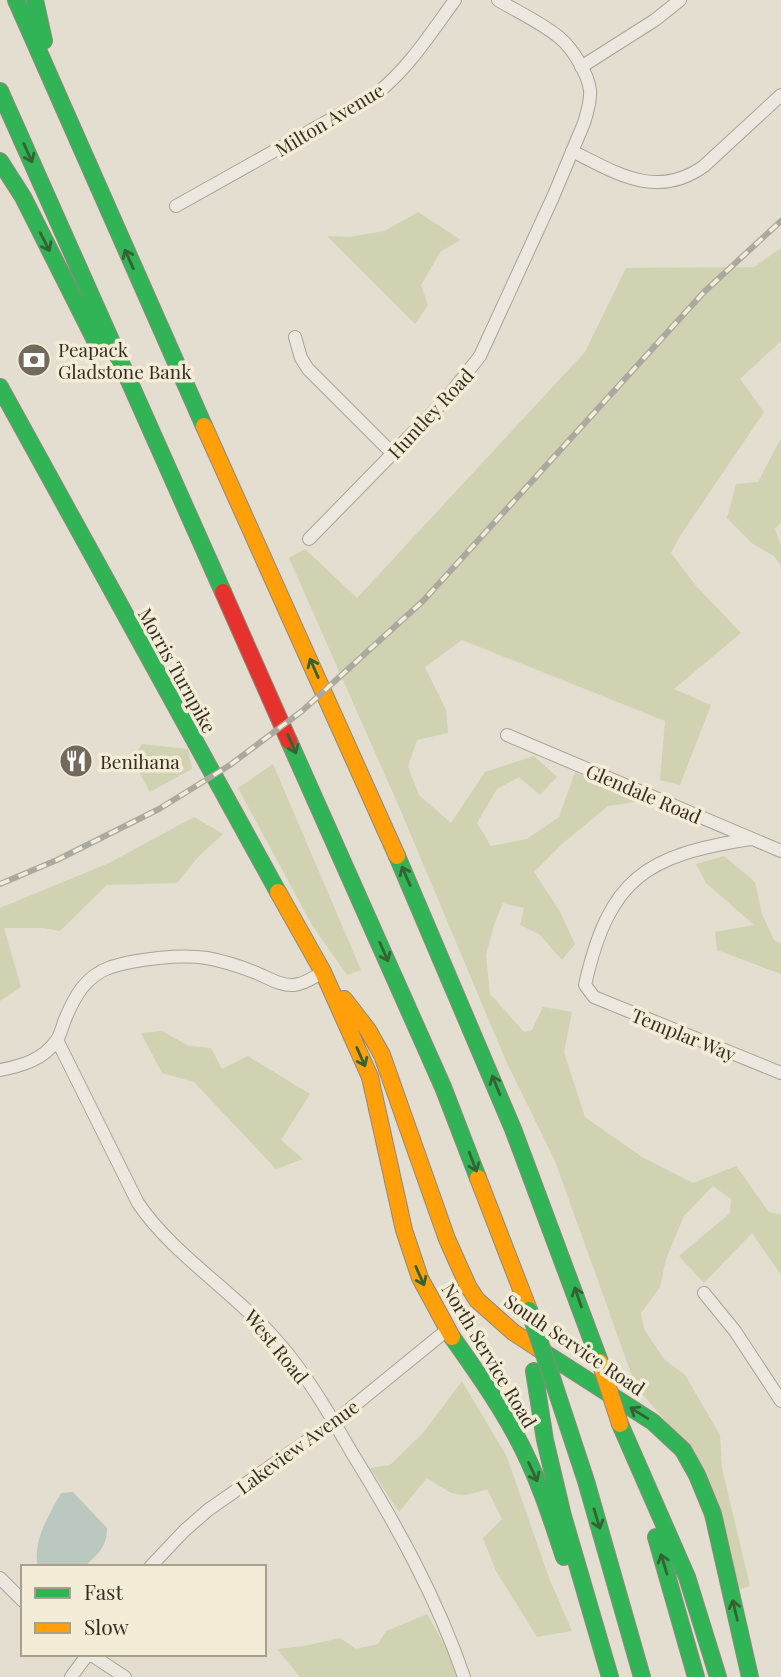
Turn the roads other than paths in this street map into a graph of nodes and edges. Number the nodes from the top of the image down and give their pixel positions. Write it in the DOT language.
graph roads {
  1 [pos="16,0"];
  2 [pos="35,0"];
  3 [pos="454,0"];
  4 [pos="498,0"];
  5 [pos="680,0"];
  6 [pos="581,67"];
  7 [pos="0,91"];
  8 [pos="55,92"];
  9 [pos="781,95"];
  10 [pos="572,151"];
  11 [pos="0,161"];
  12 [pos="176,206"];
  13 [pos="295,337"];
  14 [pos="0,387"];
  15 [pos="392,453"];
  16 [pos="309,540"];
  17 [pos="234,615"];
  18 [pos="507,735"];
  19 [pos="751,839"];
  20 [pos="781,852"];
  21 [pos="323,972"];
  22 [pos="57,1040"];
  23 [pos="0,1070"];
  24 [pos="781,1073"];
  25 [pos="704,1293"];
  26 [pos="529,1310"];
  27 [pos="447,1330"];
  28 [pos="781,1401"];
  29 [pos="334,1422"];
  30 [pos="621,1424"];
  31 [pos="152,1565"];
  32 [pos="0,1578"];
  33 [pos="21,1599"];
  34 [pos="87,1656"];
  35 [pos="92,1656"];
  36 [pos="71,1677"];
  37 [pos="125,1677"];
  38 [pos="464,1677"];
  39 [pos="608,1677"];
  40 [pos="642,1677"];
  41 [pos="696,1677"];
  42 [pos="718,1677"];
  43 [pos="750,1677"];
  1 -- 8 [label="main road"];
  2 -- 8 [label="main road"];
  3 -- 12 [label="street, Milton Avenue"];
  4 -- 6 [label="street"];
  5 -- 6 [label="street"];
  6 -- 10 [label="street, Huntley Road"];
  7 -- 17 [label="main road, one-way"];
  30 -- 8 [label="main road, one-way, bridge"];
  9 -- 10 [label="street"];
  10 -- 15 [label="street, Huntley Road"];
  11 -- 17 [label="main road, one-way"];
  13 -- 15 [label="street"];
  14 -- 21 [label="main road, Morris Turnpike"];
  15 -- 16 [label="street, Huntley Road"];
  17 -- 26 [label="main road, one-way"];
  18 -- 19 [label="street, Glendale Road"];
  19 -- 20 [label="street, Glendale Road"];
  19 -- 24 [label="street, Templar Way"];
  21 -- 22 [label="street"];
  21 -- 27 [label="main road, North Service Road, one-way"];
  43 -- 21 [label="main road, South Service Road, one-way"];
  22 -- 23 [label="street"];
  22 -- 29 [label="street, West Road"];
  25 -- 28 [label="street"];
  26 -- 39 [label="main road, bridge"];
  26 -- 40 [label="main road, one-way, bridge"];
  27 -- 29 [label="street, Lakeview Avenue"];
  27 -- 39 [label="main road, North Service Road, one-way"];
  29 -- 31 [label="street, Lakeview Avenue"];
  29 -- 38 [label="street, West Road"];
  41 -- 30 [label="main road, one-way"];
  30 -- 42 [label="main road"];
  32 -- 33 [label="street"];
  34 -- 36 [label="street"];
  35 -- 37 [label="street"];
}
